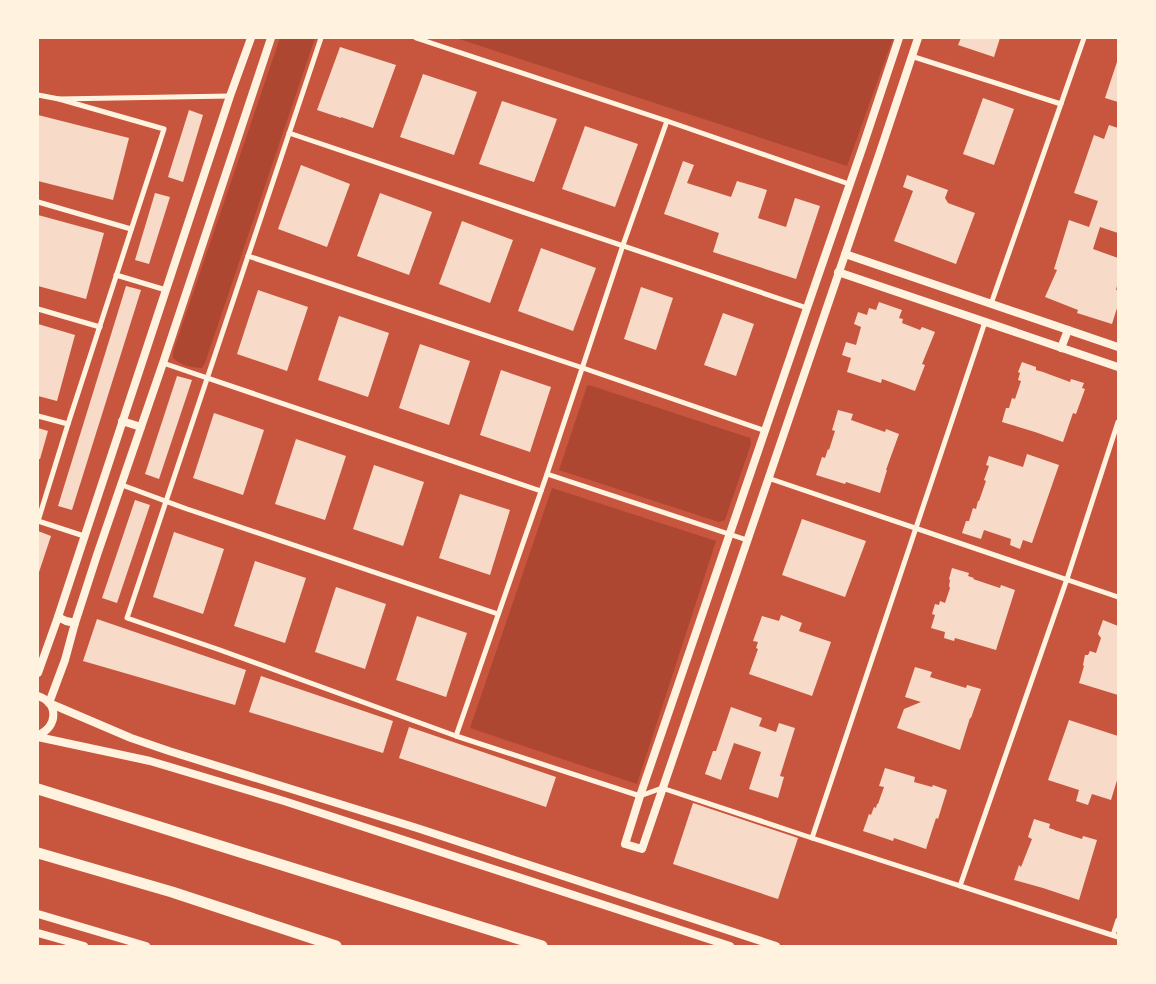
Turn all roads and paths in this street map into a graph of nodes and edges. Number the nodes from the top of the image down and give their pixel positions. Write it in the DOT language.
graph roads {
  1 [pos="251,38"];
  2 [pos="271,38"];
  3 [pos="321,38"];
  4 [pos="416,38"];
  5 [pos="899,38"];
  6 [pos="918,38"];
  7 [pos="1084,38"];
  8 [pos="911,56"];
  9 [pos="38,95"];
  10 [pos="230,96"];
  11 [pos="59,99"];
  12 [pos="1061,104"];
  13 [pos="667,122"];
  14 [pos="289,133"];
  15 [pos="863,146"];
  16 [pos="880,152"];
  17 [pos="849,184"];
  18 [pos="38,202"];
  19 [pos="131,229"];
  20 [pos="623,246"];
  21 [pos="845,254"];
  22 [pos="248,256"];
  23 [pos="838,272"];
  24 [pos="116,275"];
  25 [pos="166,290"];
  26 [pos="991,304"];
  27 [pos="807,308"];
  28 [pos="38,309"];
  29 [pos="985,322"];
  30 [pos="100,326"];
  31 [pos="1068,330"];
  32 [pos="1118,347"];
  33 [pos="1061,348"];
  34 [pos="163,363"];
  35 [pos="1118,367"];
  36 [pos="583,368"];
  37 [pos="207,379"];
  38 [pos="38,416"];
  39 [pos="122,421"];
  40 [pos="1118,422"];
  41 [pos="68,424"];
  42 [pos="141,427"];
  43 [pos="766,431"];
  44 [pos="547,474"];
  45 [pos="768,478"];
  46 [pos="122,485"];
  47 [pos="542,491"];
  48 [pos="166,501"];
  49 [pos="38,521"];
  50 [pos="916,528"];
  51 [pos="730,534"];
  52 [pos="84,536"];
  53 [pos="747,540"];
  54 [pos="1067,579"];
  55 [pos="1118,596"];
  56 [pos="498,614"];
  57 [pos="58,617"];
  58 [pos="75,622"];
  59 [pos="38,672"];
  60 [pos="38,696"];
  61 [pos="49,703"];
  62 [pos="38,736"];
  63 [pos="456,736"];
  64 [pos="662,788"];
  65 [pos="38,789"];
  66 [pos="640,796"];
  67 [pos="812,838"];
  68 [pos="38,853"];
  69 [pos="960,886"];
  70 [pos="38,914"];
  71 [pos="1118,920"];
  72 [pos="38,932"];
  73 [pos="1116,936"];
  74 [pos="84,946"];
  75 [pos="146,946"];
  76 [pos="336,946"];
  77 [pos="542,946"];
  78 [pos="730,946"];
  79 [pos="776,946"];
  1 -- 10 [label="street"];
  2 -- 34 [label="street"];
  3 -- 14 [label="street"];
  4 -- 13 [label="street"];
  5 -- 15 [label="street"];
  6 -- 8 [label="street"];
  7 -- 12 [label="street"];
  8 -- 12 [label="street"];
  8 -- 16 [label="street"];
  9 -- 11 [label="street"];
  10 -- 11 [label="street"];
  10 -- 25 [label="street"];
  11 -- 19 [label="street"];
  12 -- 26 [label="street"];
  13 -- 17 [label="street"];
  13 -- 20 [label="street"];
  14 -- 20 [label="street"];
  14 -- 22 [label="street"];
  15 -- 16 [label="street"];
  15 -- 17 [label="street"];
  16 -- 21 [label="street"];
  17 -- 27 [label="street"];
  18 -- 19 [label="street"];
  19 -- 24 [label="street"];
  20 -- 27 [label="street"];
  20 -- 36 [label="street"];
  21 -- 23 [label="street"];
  21 -- 26 [label="street"];
  22 -- 36 [label="street"];
  22 -- 37 [label="street"];
  23 -- 29 [label="street"];
  23 -- 45 [label="street"];
  24 -- 25 [label="street"];
  24 -- 30 [label="street"];
  25 -- 39 [label="street"];
  26 -- 31 [label="street"];
  27 -- 43 [label="street"];
  28 -- 30 [label="street"];
  29 -- 33 [label="street"];
  29 -- 50 [label="street"];
  30 -- 41 [label="street"];
  31 -- 32 [label="street"];
  31 -- 33 [label="street"];
  33 -- 35 [label="street"];
  34 -- 37 [label="street"];
  34 -- 42 [label="street"];
  36 -- 43 [label="street"];
  36 -- 44 [label="street"];
  37 -- 47 [label="street"];
  37 -- 48 [label="street"];
  38 -- 41 [label="street"];
  39 -- 42 [label="street"];
  39 -- 52 [label="street"];
  40 -- 54 [label="street"];
  41 -- 49 [label="street"];
  42 -- 46 [label="street"];
  43 -- 51 [label="street"];
  44 -- 47 [label="street"];
  44 -- 51 [label="street"];
  45 -- 50 [label="street"];
  45 -- 53 [label="street"];
  46 -- 48 [label="street"];
  46 -- 58 [label="street"];
  47 -- 56 [label="street"];
  48 -- 56 [label="street"];
  48 -- 63 [label="street"];
  49 -- 52 [label="street"];
  50 -- 54 [label="street"];
  50 -- 67 [label="street"];
  51 -- 53 [label="street"];
  51 -- 66 [label="street"];
  52 -- 57 [label="street"];
  53 -- 64 [label="street"];
  54 -- 55 [label="street"];
  54 -- 69 [label="street"];
  56 -- 63 [label="street"];
  57 -- 58 [label="street"];
  57 -- 59 [label="street"];
  58 -- 61 [label="street"];
  60 -- 61 [label="street"];
  61 -- 62 [label="street"];
  61 -- 79 [label="street"];
  62 -- 78 [label="street"];
  63 -- 66 [label="street"];
  64 -- 66 [label="street"];
  64 -- 66 [label="street"];
  64 -- 67 [label="street"];
  65 -- 77 [label="highway"];
  67 -- 69 [label="street"];
  68 -- 76 [label="highway"];
  69 -- 73 [label="street"];
  70 -- 75 [label="street"];
  71 -- 73 [label="street"];
  72 -- 74 [label="street"];
}
